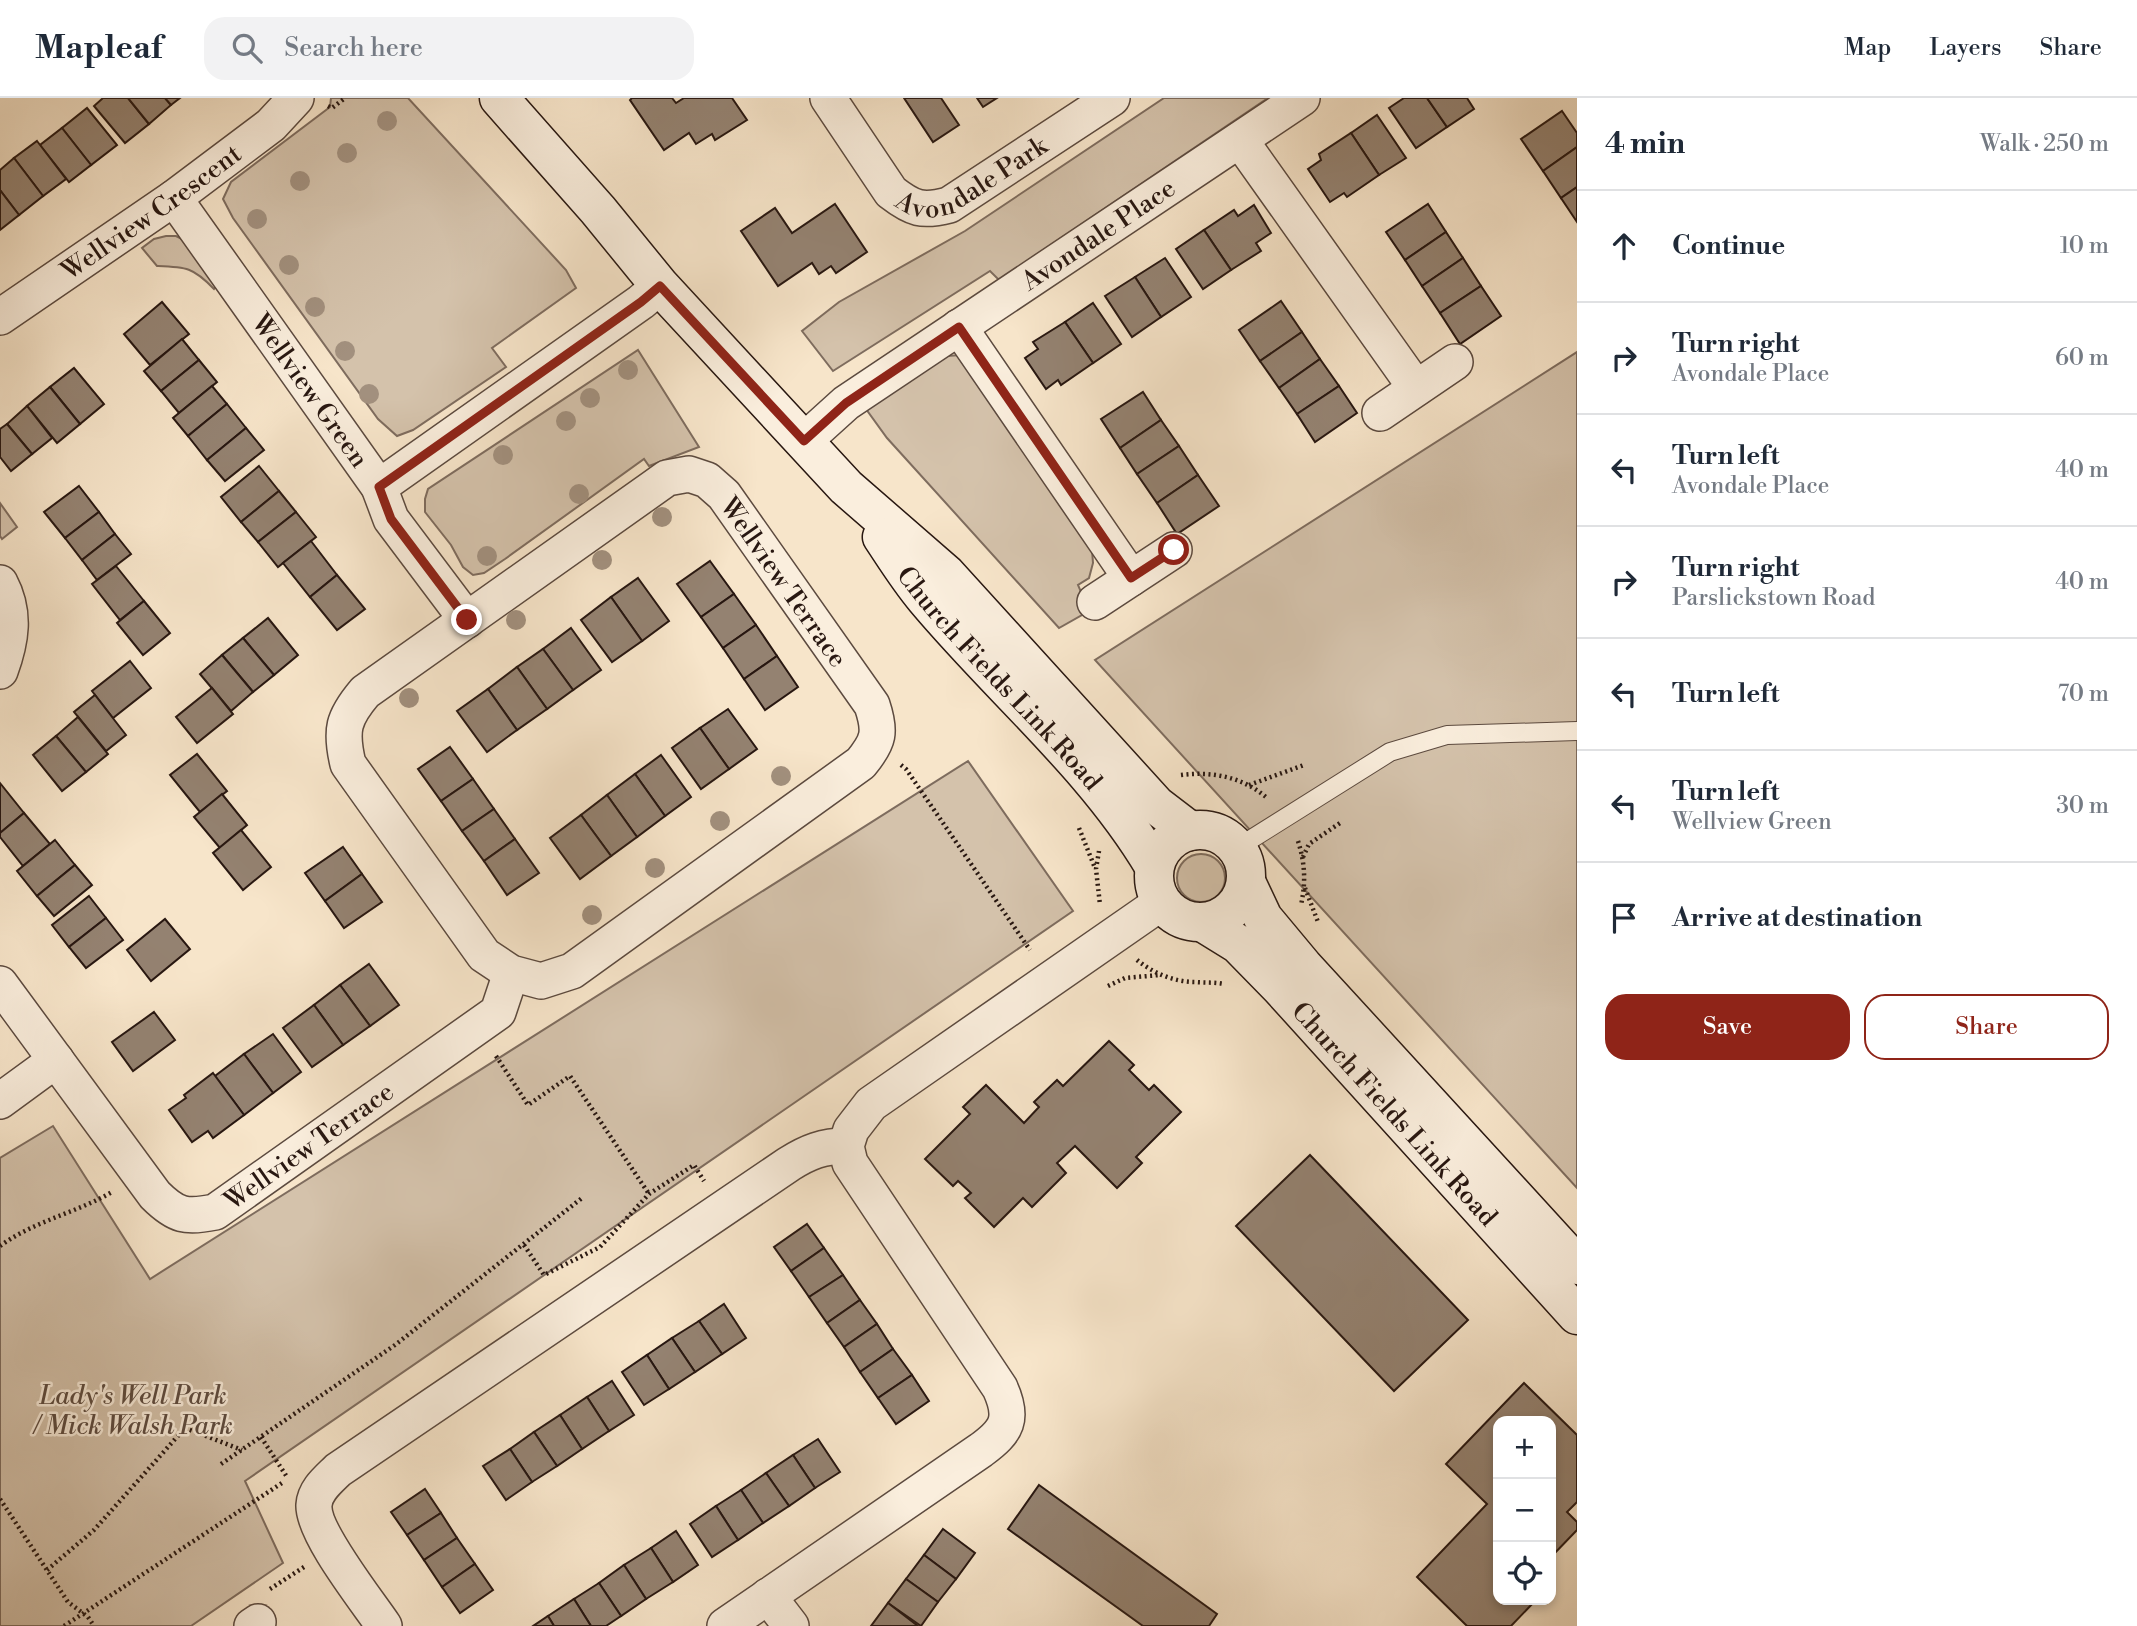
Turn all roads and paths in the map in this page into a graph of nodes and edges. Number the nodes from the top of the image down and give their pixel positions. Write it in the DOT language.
graph roads {
  1 [pos="296,98"];
  2 [pos="499,98"];
  3 [pos="828,98"];
  4 [pos="1112,98"];
  5 [pos="1302,98"];
  6 [pos="1240,140"];
  7 [pos="174,198"];
  8 [pos="660,286"];
  9 [pos="0,317"];
  10 [pos="959,327"];
  11 [pos="1455,362"];
  12 [pos="1416,388"];
  13 [pos="1380,413"];
  14 [pos="804,441"];
  15 [pos="379,487"];
  16 [pos="846,487"];
  17 [pos="1174,550"];
  18 [pos="1131,578"];
  19 [pos="0,583"];
  20 [pos="1095,602"];
  21 [pos="467,620"];
  22 [pos="0,671"];
  23 [pos="1576,732"];
  24 [pos="875,747"];
  25 [pos="1304,765"];
  26 [pos="1176,776"];
  27 [pos="1248,785"];
  28 [pos="1276,805"];
  29 [pos="1340,822"];
  30 [pos="1190,831"];
  31 [pos="1294,833"];
  32 [pos="1237,848"];
  33 [pos="1303,857"];
  34 [pos="1096,869"];
  35 [pos="1158,884"];
  36 [pos="1247,884"];
  37 [pos="1305,887"];
  38 [pos="1098,897"];
  39 [pos="1204,923"];
  40 [pos="1037,959"];
  41 [pos="1136,960"];
  42 [pos="511,973"];
  43 [pos="1161,975"];
  44 [pos="1215,982"];
  45 [pos="0,984"];
  46 [pos="1104,987"];
  47 [pos="476,1027"];
  48 [pos="56,1060"];
  49 [pos="0,1101"];
  50 [pos="846,1146"];
  51 [pos="141,1176"];
  52 [pos="706,1184"];
  53 [pos="649,1194"];
  54 [pos="582,1198"];
  55 [pos="524,1245"];
  56 [pos="0,1246"];
  57 [pos="1577,1265"];
  58 [pos="1577,1315"];
  59 [pos="261,1437"];
  60 [pos="242,1450"];
  61 [pos="221,1464"];
  62 [pos="0,1499"];
  63 [pos="327,1541"];
  64 [pos="47,1570"];
  65 [pos="768,1596"];
  66 [pos="83,1614"];
  67 [pos="255,1624"];
  68 [pos="64,1626"];
  69 [pos="94,1626"];
  70 [pos="384,1626"];
  71 [pos="725,1626"];
  72 [pos="791,1626"];
  1 -- 7 [label="street, Wellview Crescent"];
  2 -- 8 [label="street, Church Fields Link Road"];
  3 -- 4 [label="street, Avondale Park"];
  5 -- 6 [label="street, Avondale Place"];
  6 -- 10 [label="street, Avondale Place"];
  6 -- 12 [label="street"];
  7 -- 9 [label="street, Wellview Crescent"];
  7 -- 15 [label="street, Wellview Green"];
  8 -- 14 [label="street, Church Fields Link Road"];
  8 -- 15 [label="street"];
  10 -- 14 [label="street, Avondale Place"];
  10 -- 18 [label="street"];
  11 -- 12 [label="street"];
  12 -- 13 [label="street"];
  14 -- 16 [label="street, Church Fields Link Road"];
  15 -- 21 [label="street, Wellview Green"];
  16 -- 30 [label="street, Church Fields Link Road"];
  16 -- 35 [label="street, Church Fields Link Road"];
  17 -- 18 [label="street"];
  18 -- 20 [label="street"];
  19 -- 22 [label="street"];
  21 -- 24 [label="street, Wellview Terrace"];
  21 -- 42 [label="street, Wellview Terrace"];
  23 -- 32 [label="lane"];
  24 -- 40 [label="path"];
  24 -- 42 [label="street, Wellview Terrace"];
  25 -- 27 [label="path"];
  26 -- 27 [label="path"];
  27 -- 28 [label="path"];
  29 -- 33 [label="path"];
  30 -- 32 [label="street"];
  30 -- 35 [label="street"];
  31 -- 33 [label="path"];
  32 -- 36 [label="street"];
  33 -- 37 [label="path"];
  34 -- 38 [label="path"];
  35 -- 39 [label="street"];
  35 -- 50 [label="street"];
  36 -- 39 [label="street"];
  36 -- 57 [label="street, Church Fields Link Road"];
  39 -- 58 [label="street, Church Fields Link Road"];
  41 -- 43 [label="path"];
  42 -- 47 [label="street, Wellview Terrace"];
  43 -- 44 [label="path"];
  43 -- 46 [label="path"];
  45 -- 48 [label="street, Wellview Terrace"];
  47 -- 51 [label="street, Wellview Terrace"];
  47 -- 53 [label="path"];
  48 -- 49 [label="street"];
  48 -- 51 [label="street, Wellview Terrace"];
  50 -- 63 [label="street"];
  50 -- 65 [label="street"];
  51 -- 56 [label="path"];
  52 -- 53 [label="path"];
  53 -- 55 [label="path"];
  54 -- 55 [label="path"];
  55 -- 59 [label="path"];
  59 -- 60 [label="path"];
  59 -- 66 [label="path"];
  60 -- 61 [label="path"];
  60 -- 64 [label="path"];
  62 -- 64 [label="path"];
  63 -- 67 [label="path"];
  63 -- 70 [label="street"];
  64 -- 66 [label="path"];
  65 -- 71 [label="street"];
  65 -- 72 [label="street"];
  66 -- 68 [label="path"];
  66 -- 69 [label="path"];
}
